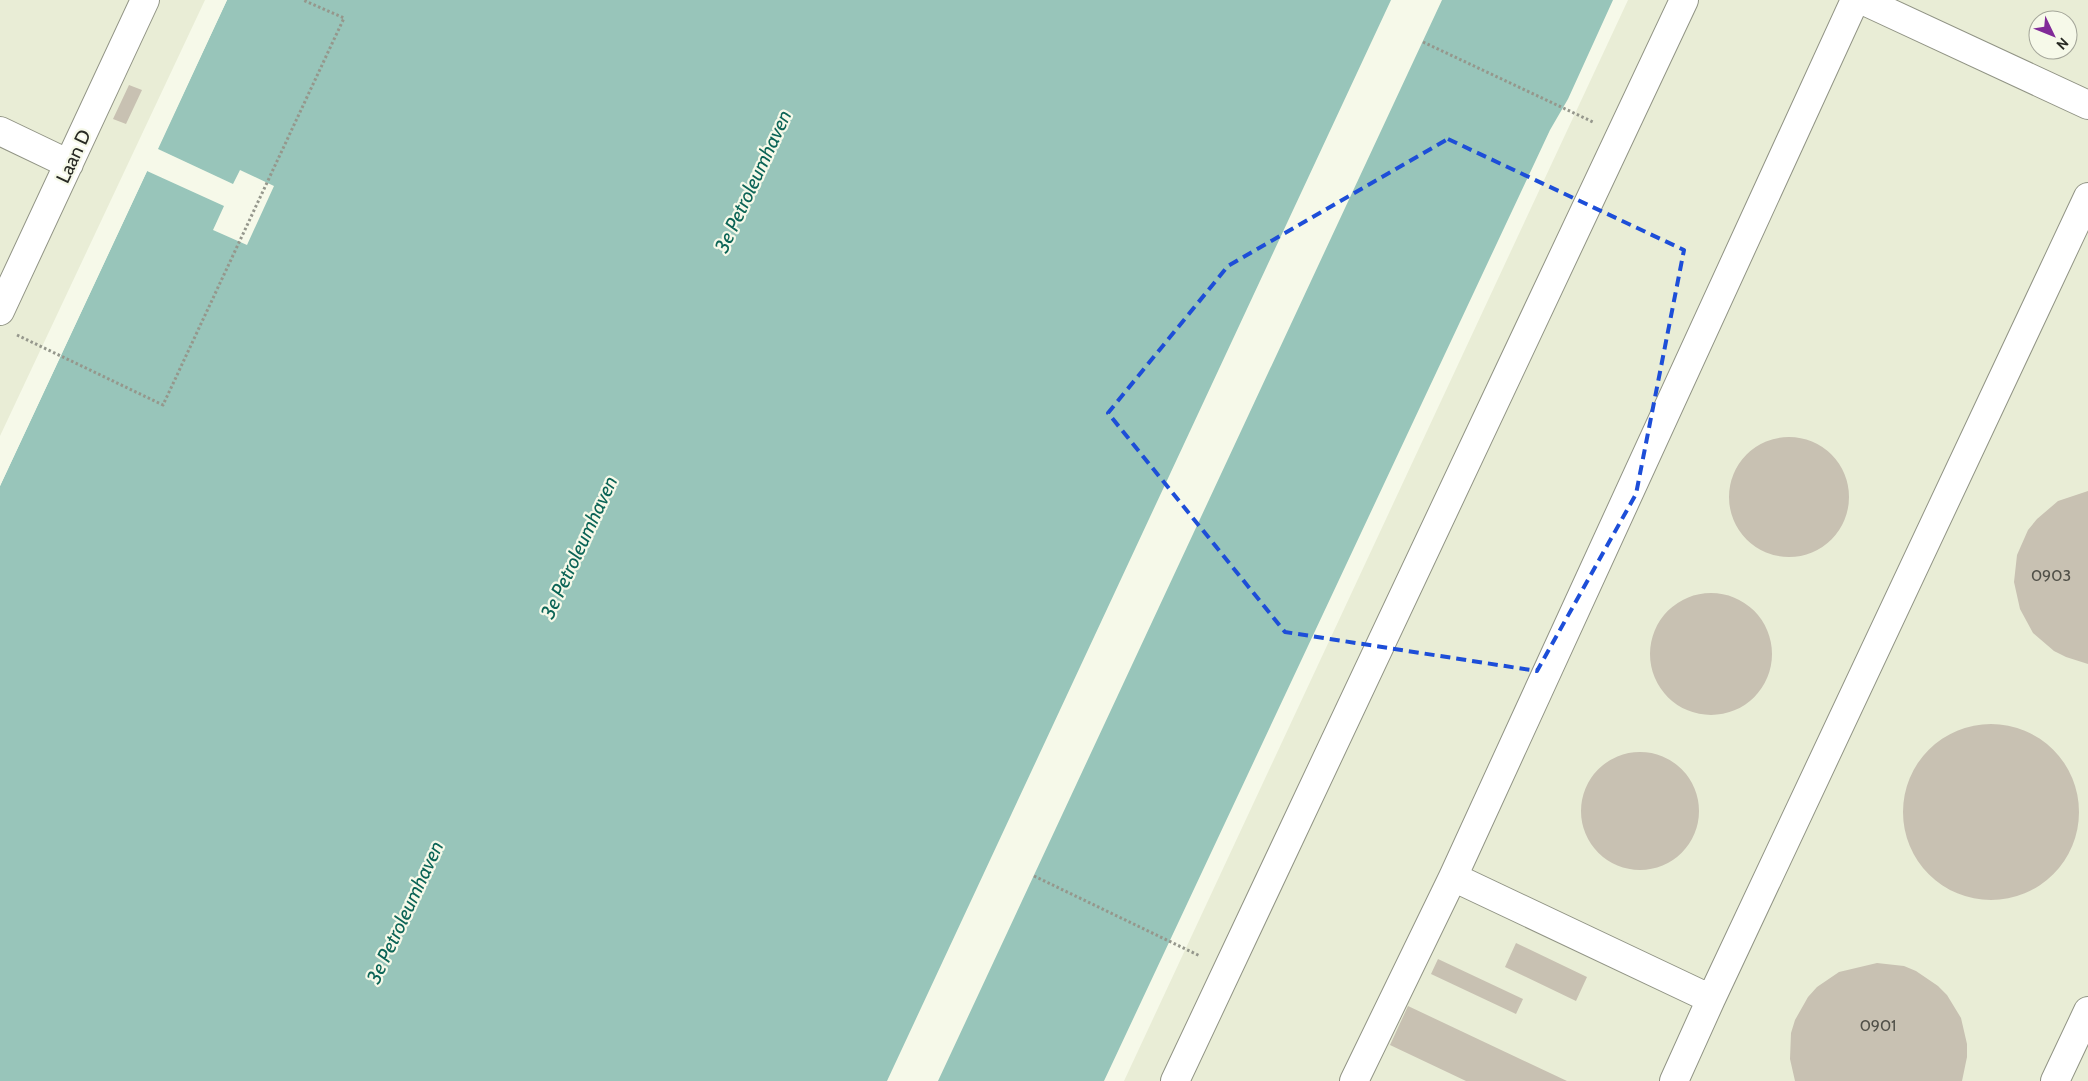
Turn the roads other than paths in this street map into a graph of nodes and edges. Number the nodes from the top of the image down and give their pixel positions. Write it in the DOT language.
graph roads {
  1 [pos="145,0"];
  2 [pos="1684,0"];
  3 [pos="1854,0"];
  4 [pos="1862,0"];
  5 [pos="2088,105"];
  6 [pos="0,131"];
  7 [pos="69,164"];
  8 [pos="2088,197"];
  9 [pos="7,323"];
  10 [pos="1453,877"];
  11 [pos="1710,999"];
  12 [pos="2088,1011"];
  13 [pos="1175,1081"];
  14 [pos="1354,1081"];
  15 [pos="1674,1081"];
  16 [pos="2055,1081"];
  1 -- 7 [label="lane, Laan D"];
  2 -- 13 [label="lane"];
  3 -- 10 [label="lane"];
  4 -- 5 [label="lane"];
  6 -- 7 [label="lane"];
  7 -- 9 [label="lane, Laan D"];
  8 -- 11 [label="lane"];
  10 -- 11 [label="lane"];
  10 -- 14 [label="lane"];
  11 -- 15 [label="lane"];
  12 -- 16 [label="lane"];
}
